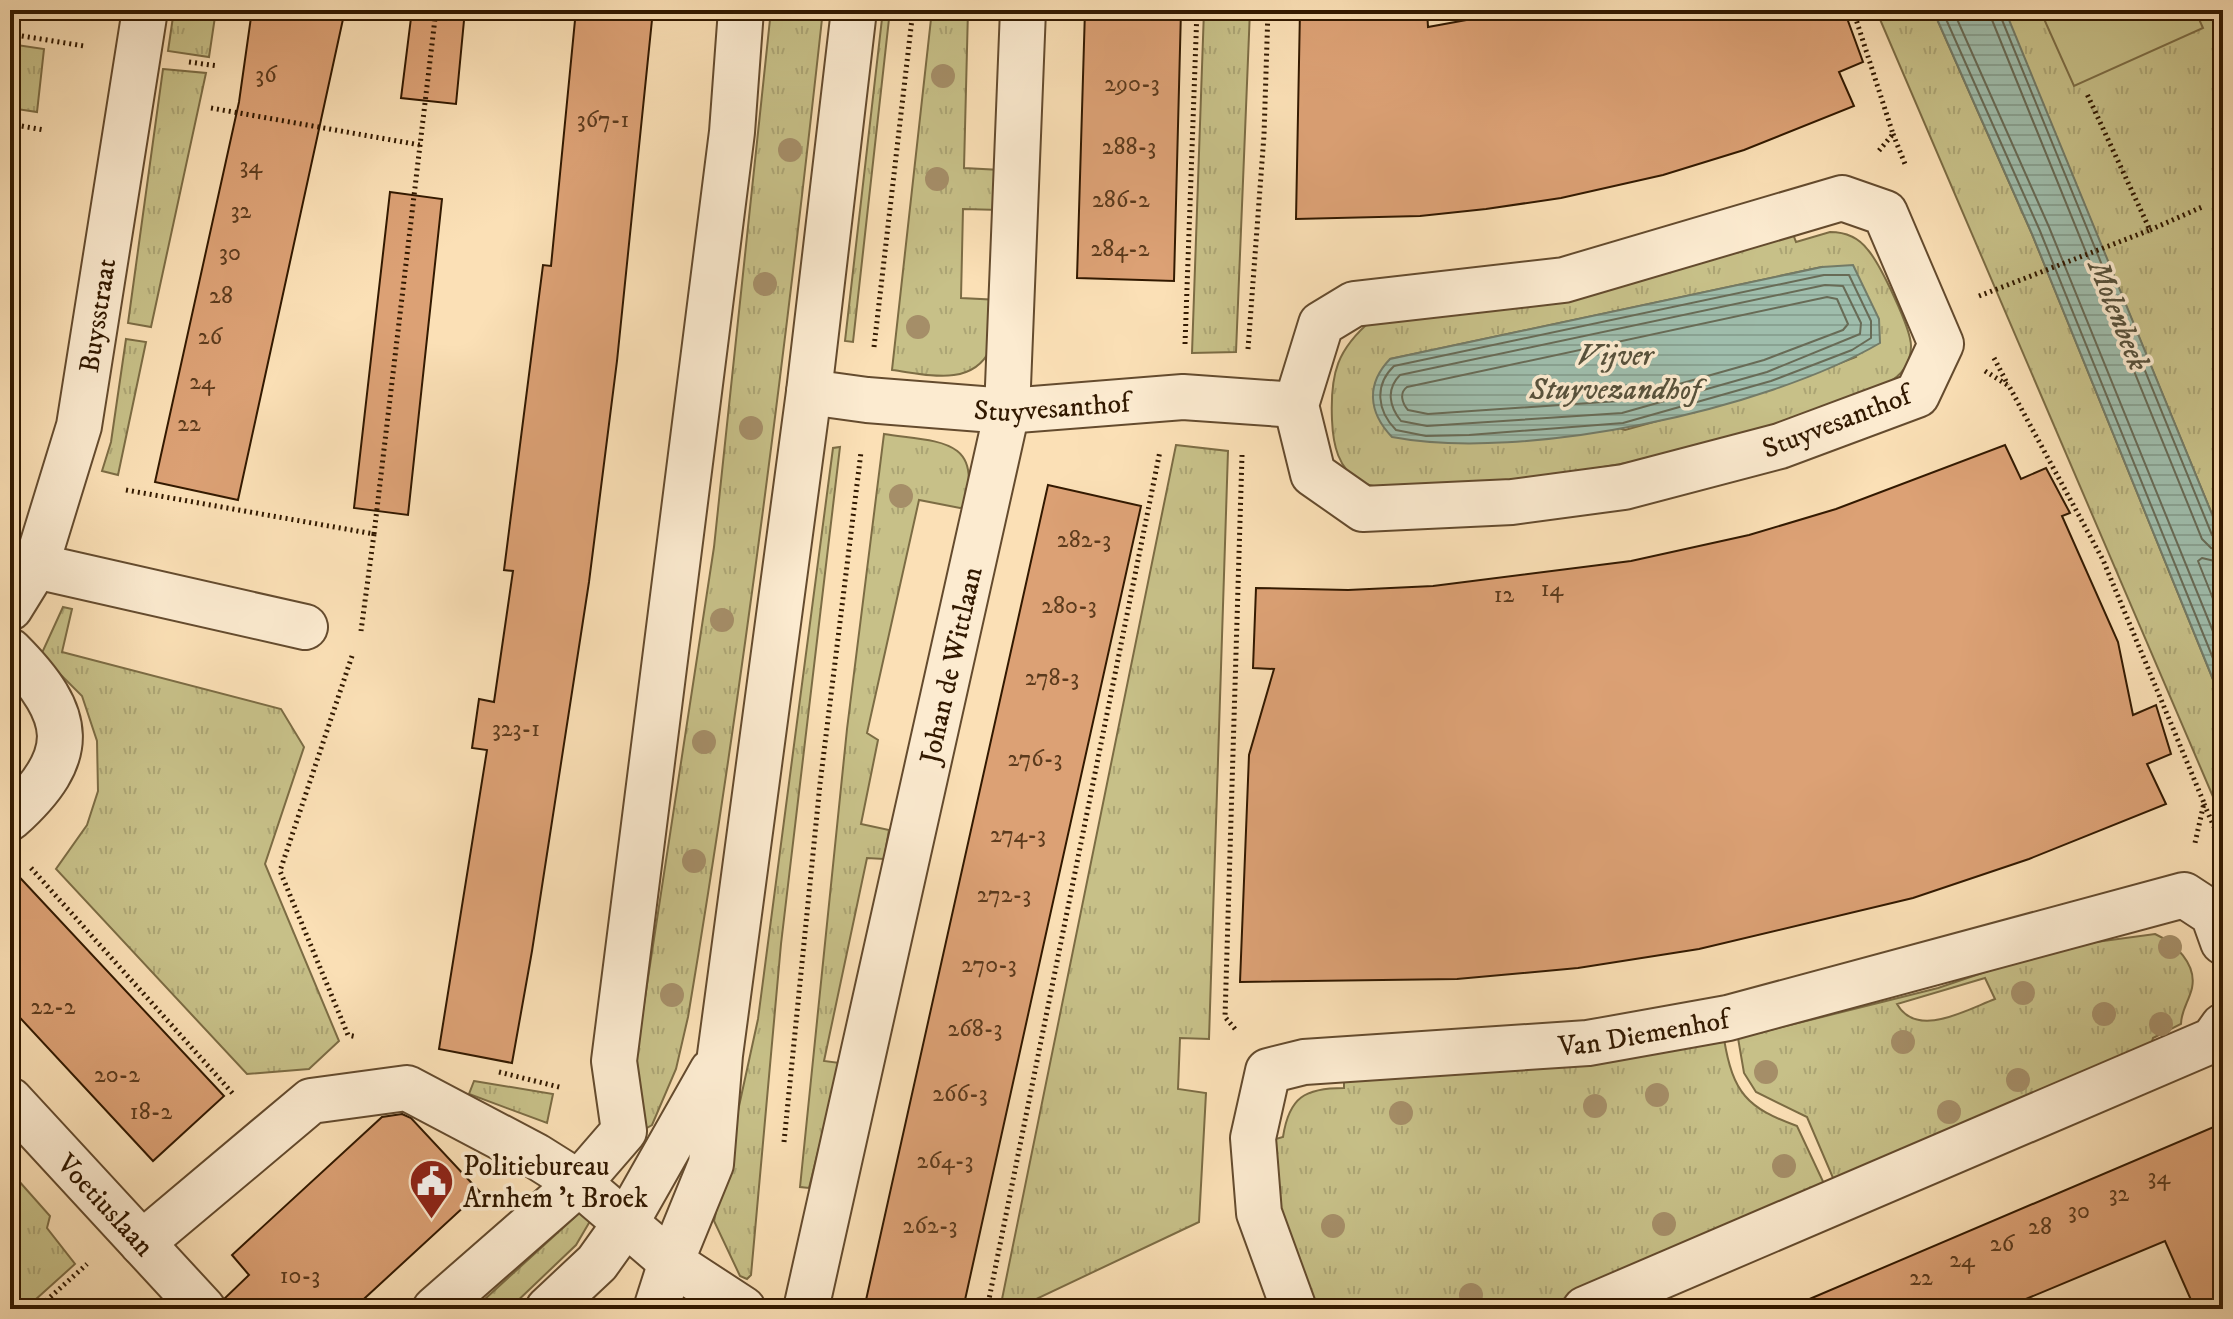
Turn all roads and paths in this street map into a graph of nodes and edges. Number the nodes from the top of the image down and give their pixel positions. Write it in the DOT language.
graph roads {
  1 [pos="145,10"];
  2 [pos="436,10"];
  3 [pos="741,10"];
  4 [pos="854,10"];
  5 [pos="913,10"];
  6 [pos="1023,10"];
  7 [pos="1197,10"];
  8 [pos="1268,10"];
  9 [pos="1853,10"];
  10 [pos="2087,94"];
  11 [pos="211,108"];
  12 [pos="10,124"];
  13 [pos="44,130"];
  14 [pos="420,145"];
  15 [pos="1842,198"];
  16 [pos="2202,207"];
  17 [pos="2150,230"];
  18 [pos="1976,297"];
  19 [pos="1941,344"];
  20 [pos="809,392"];
  21 [pos="1177,398"];
  22 [pos="1244,399"];
  23 [pos="867,400"];
  24 [pos="1296,405"];
  25 [pos="1007,411"];
  26 [pos="126,490"];
  27 [pos="374,534"];
  28 [pos="36,566"];
  29 [pos="10,608"];
  30 [pos="305,627"];
  31 [pos="360,634"];
  32 [pos="355,649"];
  33 [pos="10,651"];
  34 [pos="2204,803"];
  35 [pos="15,837"];
  36 [pos="2223,847"];
  37 [pos="2184,895"];
  38 [pos="2223,942"];
  39 [pos="2223,1026"];
  40 [pos="362,1038"];
  41 [pos="720,1055"];
  42 [pos="1268,1071"];
  43 [pos="496,1072"];
  44 [pos="10,1100"];
  45 [pos="620,1102"];
  46 [pos="270,1135"];
  47 [pos="783,1152"];
  48 [pos="579,1183"];
  49 [pos="627,1221"];
  50 [pos="134,1236"];
  51 [pos="671,1262"];
  52 [pos="37,1309"];
  53 [pos="203,1309"];
  54 [pos="435,1309"];
  55 [pos="548,1309"];
  56 [pos="656,1309"];
  57 [pos="743,1309"];
  58 [pos="806,1309"];
  59 [pos="987,1309"];
  60 [pos="1294,1309"];
  61 [pos="1585,1309"];
  1 -- 28 [label="street, Buysstraat"];
  2 -- 14 [label="path"];
  3 -- 45 [label="street"];
  4 -- 20 [label="street"];
  5 -- 23 [label="path"];
  6 -- 25 [label="street, Johan de Wittlaan"];
  7 -- 21 [label="path"];
  8 -- 22 [label="path"];
  9 -- 15 [label="path"];
  10 -- 17 [label="path"];
  11 -- 14 [label="path"];
  12 -- 13 [label="path"];
  14 -- 27 [label="path"];
  15 -- 19 [label="street"];
  15 -- 24 [label="street"];
  16 -- 17 [label="path"];
  17 -- 18 [label="path"];
  19 -- 24 [label="street, Stuyvesanthof"];
  19 -- 34 [label="path"];
  20 -- 23 [label="street, Stuyvesanthof"];
  20 -- 41 [label="street"];
  21 -- 22 [label="street, Stuyvesanthof"];
  21 -- 25 [label="street, Stuyvesanthof"];
  21 -- 59 [label="path"];
  22 -- 24 [label="street, Stuyvesanthof"];
  22 -- 42 [label="path"];
  23 -- 25 [label="street, Stuyvesanthof"];
  23 -- 47 [label="path"];
  25 -- 58 [label="street, Johan de Wittlaan"];
  26 -- 27 [label="path"];
  27 -- 31 [label="path"];
  28 -- 29 [label="street, Buysstraat"];
  28 -- 30 [label="street"];
  32 -- 40 [label="path"];
  33 -- 35 [label="street"];
  34 -- 36 [label="path"];
  34 -- 37 [label="path"];
  35 -- 46 [label="path"];
  37 -- 38 [label="street"];
  37 -- 42 [label="street, Van Diemenhof"];
  39 -- 61 [label="street"];
  41 -- 49 [label="street"];
  41 -- 51 [label="street"];
  42 -- 60 [label="street"];
  43 -- 45 [label="path"];
  44 -- 50 [label="street, Voetiuslaan"];
  45 -- 48 [label="street"];
  46 -- 48 [label="street"];
  46 -- 50 [label="street"];
  48 -- 49 [label="street"];
  48 -- 54 [label="street"];
  49 -- 51 [label="street"];
  49 -- 55 [label="street"];
  50 -- 52 [label="path"];
  50 -- 53 [label="street, Voetiuslaan"];
  51 -- 56 [label="street"];
  51 -- 57 [label="street"];
}
